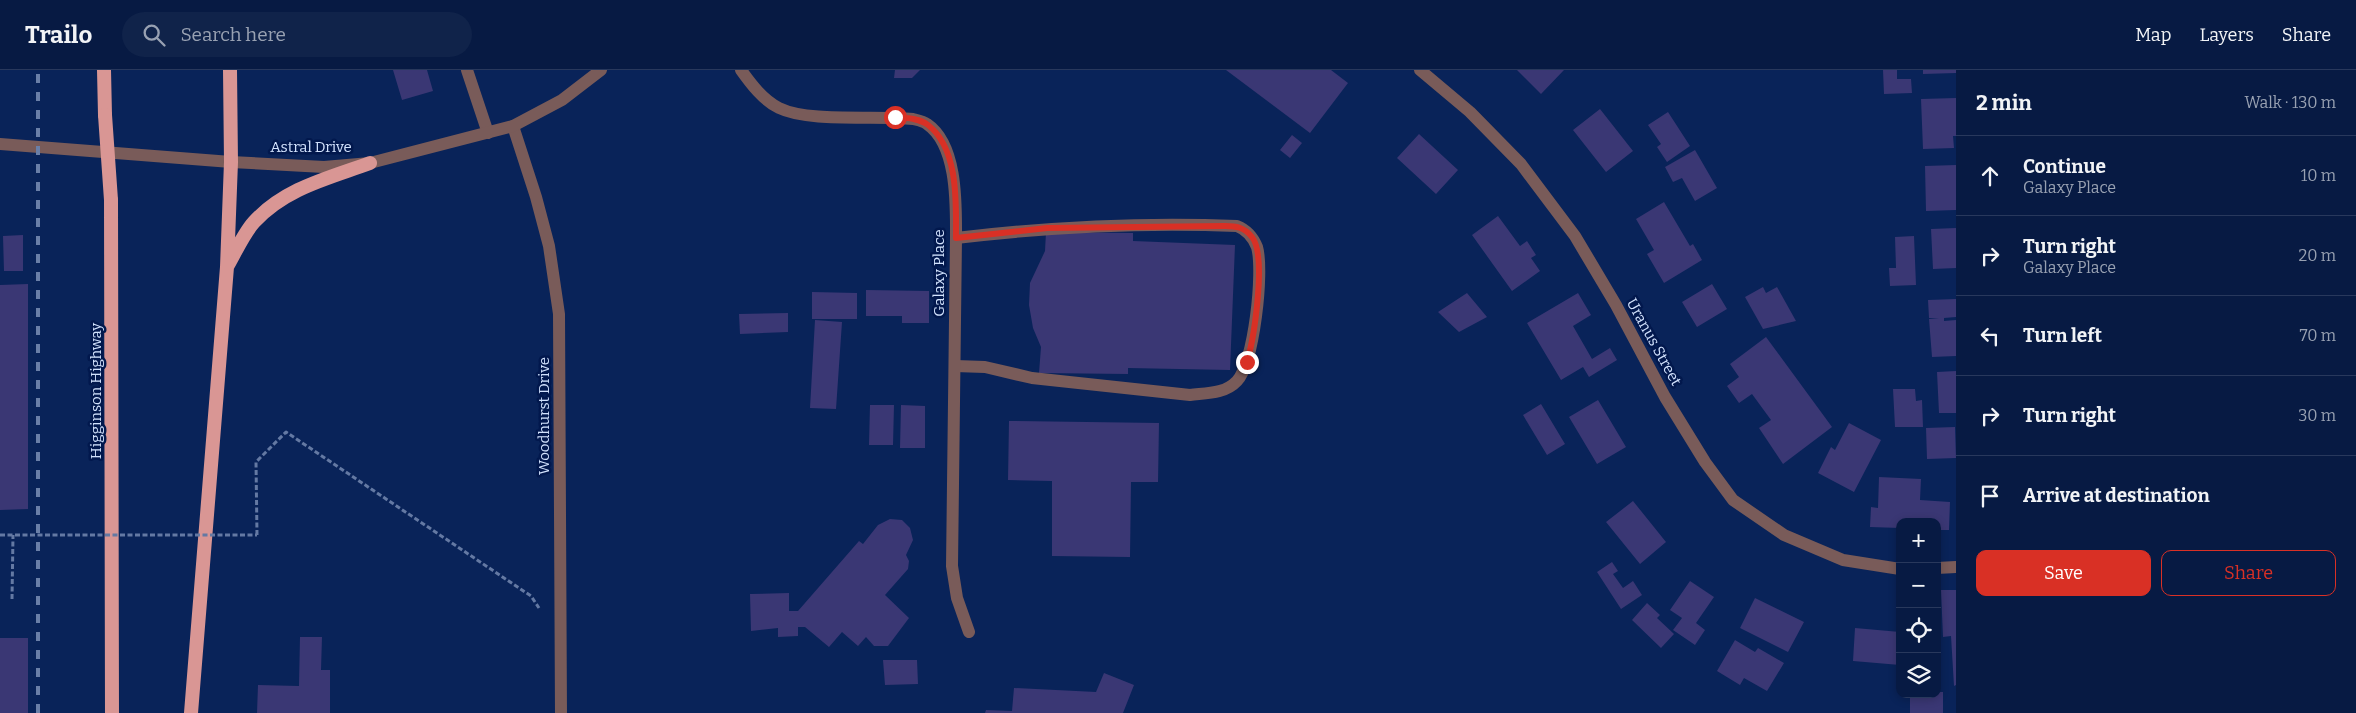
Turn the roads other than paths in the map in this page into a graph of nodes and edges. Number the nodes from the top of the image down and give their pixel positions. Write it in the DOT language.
graph roads {
  1 [pos="104,70"];
  2 [pos="230,70"];
  3 [pos="467,70"];
  4 [pos="601,70"];
  5 [pos="740,70"];
  6 [pos="1420,70"];
  7 [pos="513,126"];
  8 [pos="488,132"];
  9 [pos="0,144"];
  10 [pos="231,162"];
  11 [pos="370,163"];
  12 [pos="956,238"];
  13 [pos="227,267"];
  14 [pos="955,366"];
  15 [pos="1956,567"];
  16 [pos="1896,568"];
  17 [pos="1941,568"];
  18 [pos="969,632"];
  19 [pos="112,713"];
  20 [pos="190,713"];
  21 [pos="560,713"];
  1 -- 19 [label="highway, Higginson Highway, bridge"];
  2 -- 10 [label="highway"];
  3 -- 8 [label="street"];
  4 -- 7 [label="street, Astral Drive"];
  5 -- 12 [label="street, Galaxy Place"];
  6 -- 16 [label="street, Uranus Street"];
  7 -- 8 [label="street, Astral Drive"];
  7 -- 21 [label="street, Woodhurst Drive"];
  8 -- 11 [label="street, Astral Drive"];
  9 -- 10 [label="street, Astral Drive"];
  10 -- 11 [label="street, Astral Drive"];
  10 -- 13 [label="highway"];
  11 -- 13 [label="highway"];
  12 -- 14 [label="street, Galaxy Place"];
  12 -- 14 [label="street"];
  13 -- 20 [label="highway"];
  14 -- 18 [label="street, Galaxy Place"];
  15 -- 17 [label="street"];
}
